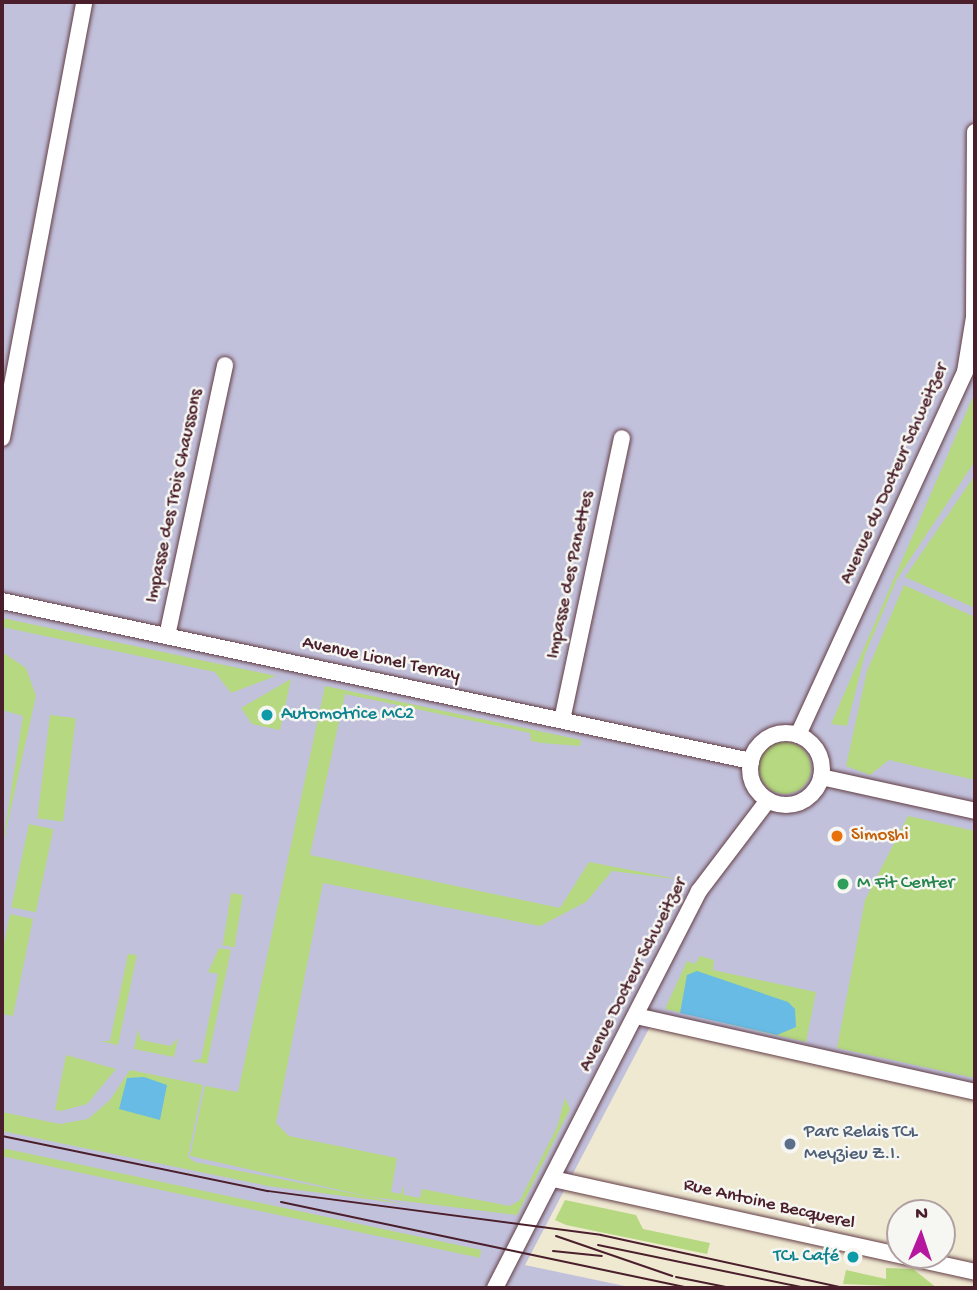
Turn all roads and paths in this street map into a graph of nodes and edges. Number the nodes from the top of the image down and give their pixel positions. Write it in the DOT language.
graph roads {
  1 [pos="84,2"];
  2 [pos="975,132"];
  3 [pos="225,365"];
  4 [pos="2,438"];
  5 [pos="622,438"];
  6 [pos="2,601"];
  7 [pos="167,636"];
  8 [pos="562,720"];
  9 [pos="798,735"];
  10 [pos="751,761"];
  11 [pos="821,777"];
  12 [pos="768,800"];
  13 [pos="975,811"];
  14 [pos="636,1016"];
  15 [pos="975,1092"];
  16 [pos="553,1179"];
  17 [pos="975,1272"];
  18 [pos="495,1288"];
  19 [pos="501,1288"];
  1 -- 4 [label="street"];
  2 -- 9 [label="street, Avenue du Docteur Schweitzer"];
  3 -- 7 [label="street, Impasse des Trois Chaussons"];
  5 -- 8 [label="street, Impasse des Panettes"];
  6 -- 7 [label="street, Avenue Lionel Terray"];
  7 -- 8 [label="street, Avenue Lionel Terray"];
  8 -- 10 [label="street, Avenue Lionel Terray"];
  9 -- 10 [label="street"];
  9 -- 11 [label="street"];
  10 -- 12 [label="street"];
  11 -- 12 [label="street"];
  11 -- 13 [label="street"];
  12 -- 14 [label="street, Avenue Docteur Schweitzer"];
  14 -- 15 [label="street"];
  14 -- 16 [label="street, Avenue Docteur Schweitzer"];
  16 -- 17 [label="street, Rue Antoine Becquerel"];
  16 -- 18 [label="street, Avenue Docteur Schweitzer"];
  16 -- 19 [label="street, Avenue Docteur Schweitzer"];
}
